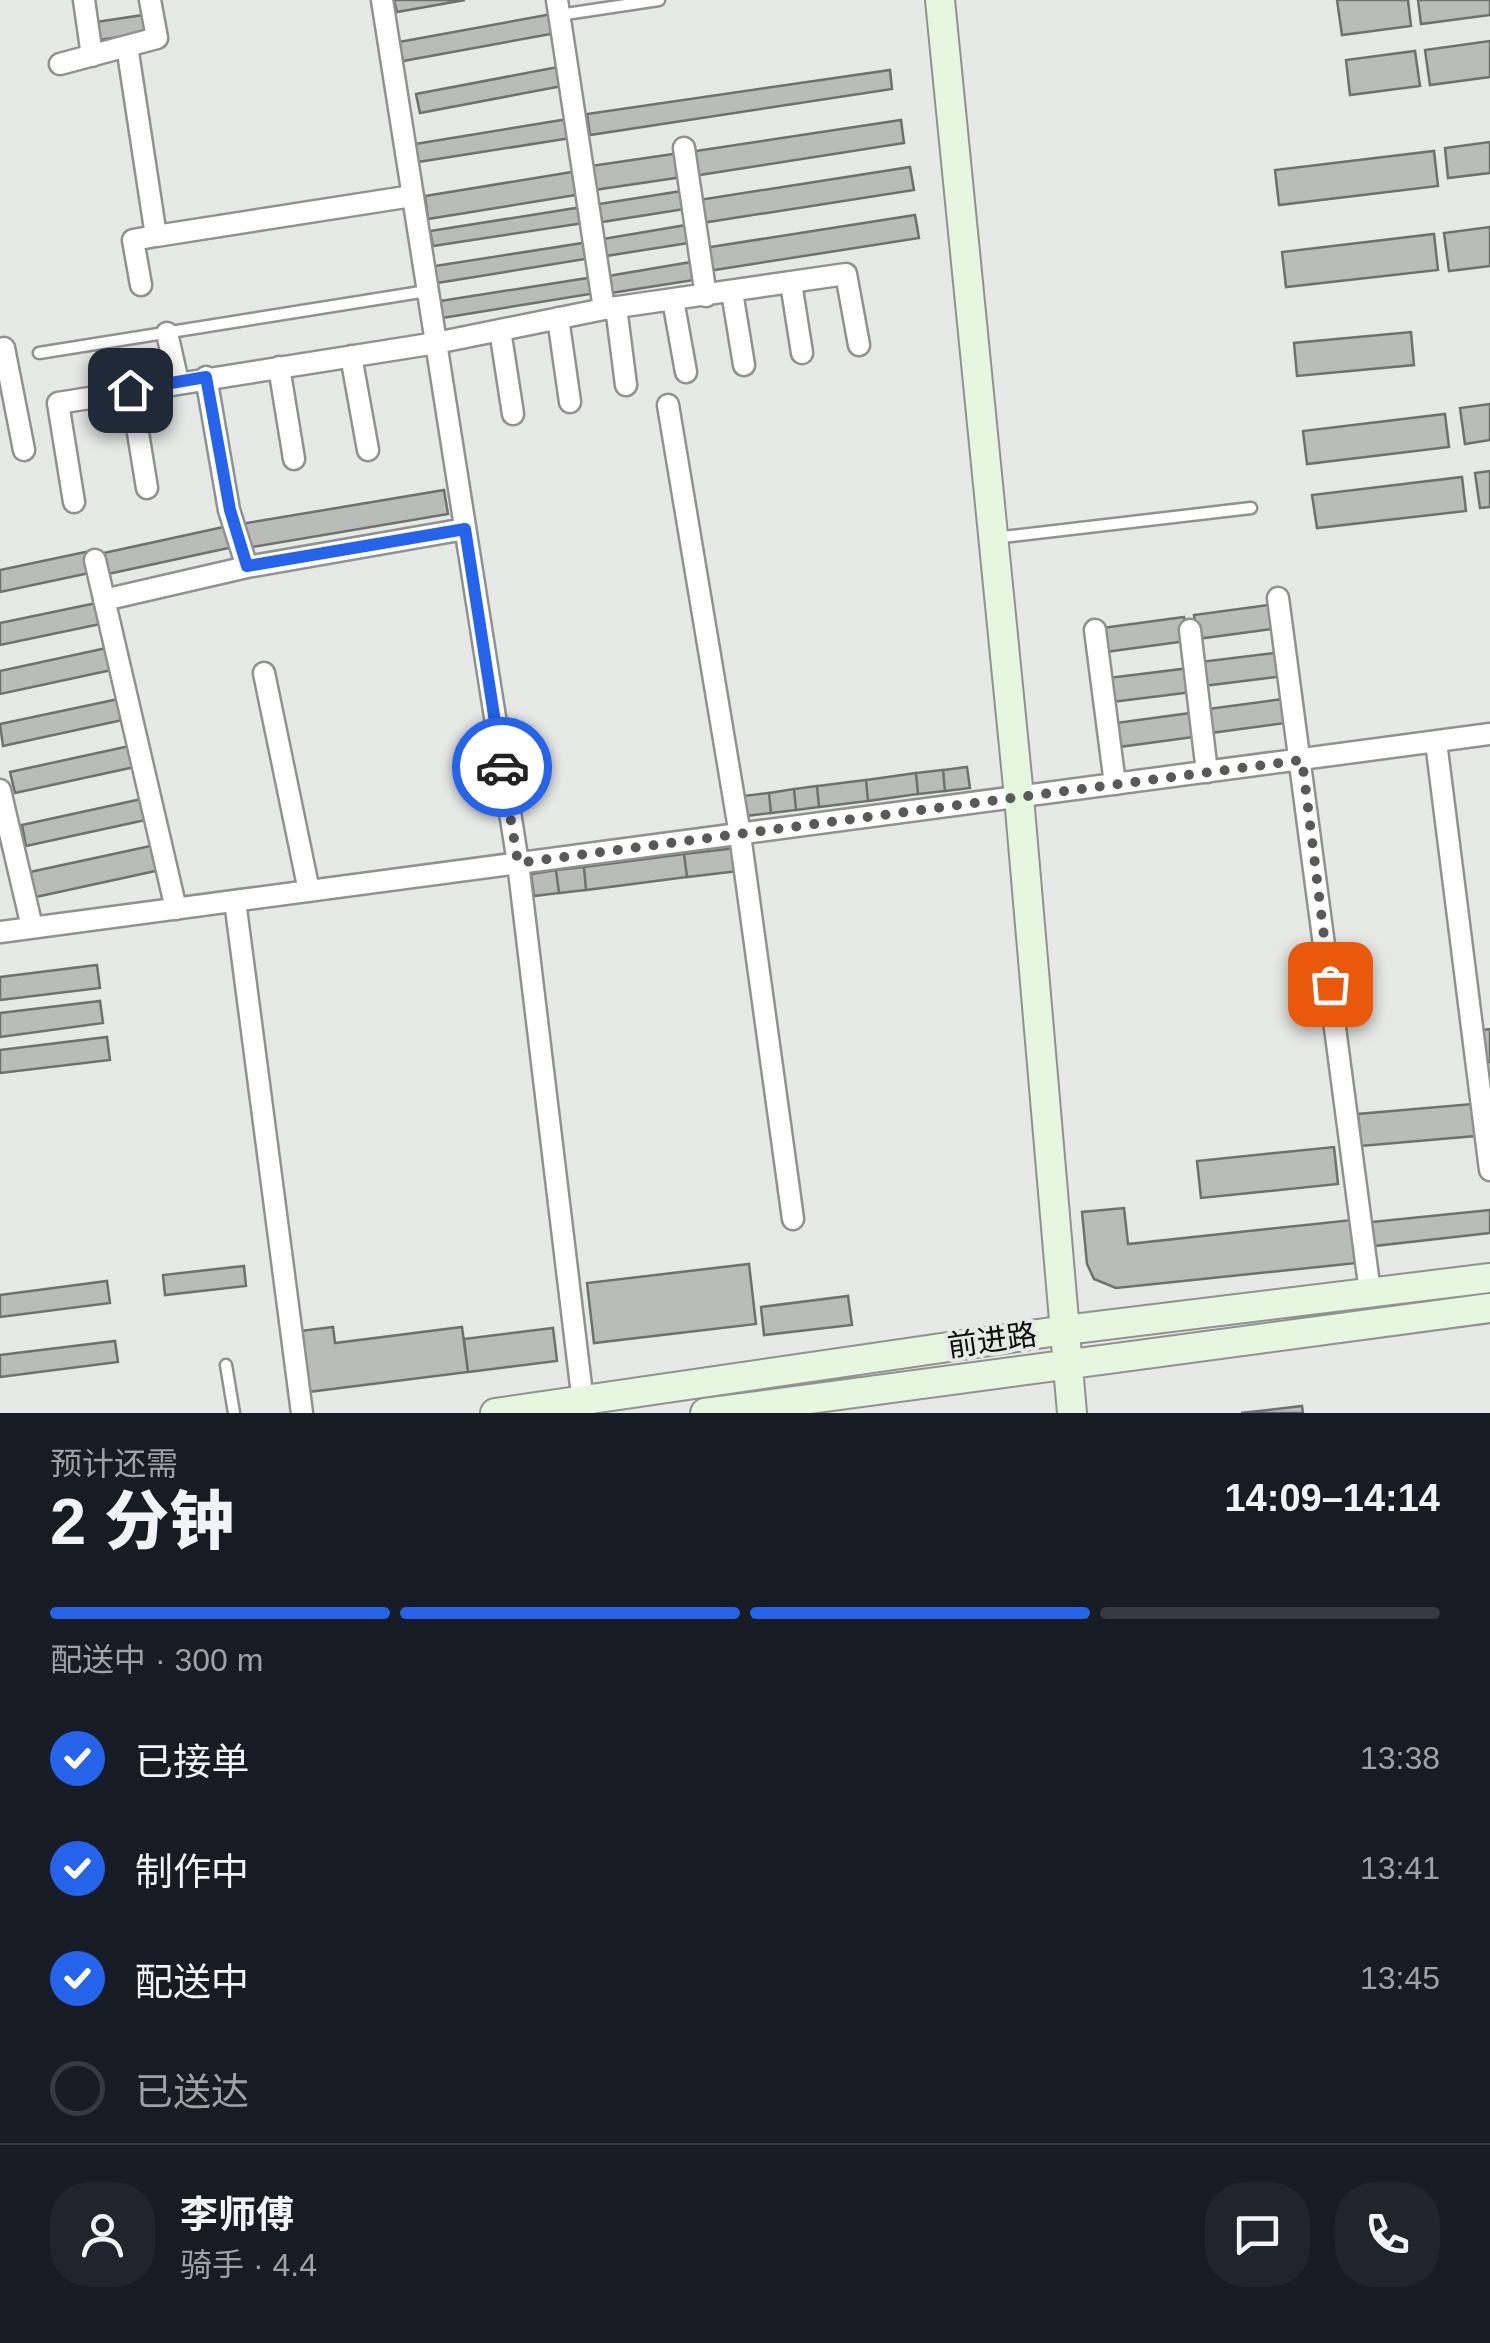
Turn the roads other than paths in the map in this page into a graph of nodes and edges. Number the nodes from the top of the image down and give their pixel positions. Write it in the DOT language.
graph roads {
  1 [pos="84,0"];
  2 [pos="150,0"];
  3 [pos="382,0"];
  4 [pos="659,0"];
  5 [pos="940,0"];
  6 [pos="558,8"];
  7 [pos="127,46"];
  8 [pos="92,56"];
  9 [pos="60,64"];
  10 [pos="684,148"];
  11 [pos="412,196"];
  12 [pos="156,236"];
  13 [pos="791,283"];
  14 [pos="141,286"];
  15 [pos="428,292"];
  16 [pos="732,292"];
  17 [pos="706,296"];
  18 [pos="673,300"];
  19 [pos="610,308"];
  20 [pos="558,318"];
  21 [pos="500,330"];
  22 [pos="167,334"];
  23 [pos="436,343"];
  24 [pos="859,345"];
  25 [pos="0,350"];
  26 [pos="39,353"];
  27 [pos="802,353"];
  28 [pos="351,356"];
  29 [pos="744,365"];
  30 [pos="279,366"];
  31 [pos="686,372"];
  32 [pos="206,377"];
  33 [pos="178,382"];
  34 [pos="626,385"];
  35 [pos="130,390"];
  36 [pos="570,402"];
  37 [pos="668,405"];
  38 [pos="514,414"];
  39 [pos="24,450"];
  40 [pos="368,450"];
  41 [pos="294,459"];
  42 [pos="147,488"];
  43 [pos="74,502"];
  44 [pos="1252,508"];
  45 [pos="465,529"];
  46 [pos="994,538"];
  47 [pos="95,560"];
  48 [pos="247,566"];
  49 [pos="1278,598"];
  50 [pos="104,600"];
  51 [pos="1095,630"];
  52 [pos="1190,630"];
  53 [pos="264,673"];
  54 [pos="1490,734"];
  55 [pos="1436,742"];
  56 [pos="1302,760"];
  57 [pos="1207,772"];
  58 [pos="1115,784"];
  59 [pos="0,790"];
  60 [pos="1019,797"];
  61 [pos="740,835"];
  62 [pos="518,863"];
  63 [pos="309,891"];
  64 [pos="235,901"];
  65 [pos="176,909"];
  66 [pos="32,928"];
  67 [pos="0,932"];
  68 [pos="1490,1170"];
  69 [pos="793,1218"];
  70 [pos="1490,1278"];
  71 [pos="1370,1292"];
  72 [pos="1490,1308"];
  73 [pos="1065,1330"];
  74 [pos="1068,1364"];
  75 [pos="226,1365"];
  76 [pos="584,1407"];
  77 [pos="234,1413"];
  78 [pos="302,1413"];
  79 [pos="495,1413"];
  80 [pos="705,1413"];
  81 [pos="1072,1413"];
  1 -- 8 [label="street"];
  2 -- 7 [label="street"];
  3 -- 11 [label="street"];
  4 -- 6 [label="lane"];
  5 -- 46 [label="main road"];
  6 -- 19 [label="street"];
  7 -- 8 [label="street"];
  7 -- 12 [label="street"];
  8 -- 9 [label="street"];
  10 -- 17 [label="street"];
  11 -- 12 [label="street"];
  11 -- 15 [label="street"];
  12 -- 14 [label="street"];
  13 -- 16 [label="street"];
  13 -- 24 [label="street"];
  13 -- 27 [label="street"];
  15 -- 22 [label="lane"];
  15 -- 23 [label="street"];
  16 -- 17 [label="street"];
  16 -- 29 [label="street"];
  17 -- 18 [label="street"];
  18 -- 19 [label="street"];
  18 -- 31 [label="street"];
  19 -- 20 [label="street"];
  19 -- 34 [label="street"];
  20 -- 21 [label="street"];
  20 -- 36 [label="street"];
  21 -- 23 [label="street"];
  21 -- 38 [label="street"];
  22 -- 26 [label="lane"];
  22 -- 33 [label="street"];
  23 -- 28 [label="street"];
  23 -- 45 [label="street"];
  25 -- 39 [label="street"];
  28 -- 30 [label="street"];
  28 -- 40 [label="street"];
  30 -- 32 [label="street"];
  30 -- 41 [label="street"];
  32 -- 33 [label="street"];
  32 -- 48 [label="street"];
  33 -- 35 [label="street"];
  35 -- 42 [label="street"];
  35 -- 43 [label="street"];
  37 -- 61 [label="street"];
  44 -- 46 [label="lane"];
  45 -- 48 [label="street"];
  45 -- 62 [label="street"];
  46 -- 60 [label="main road"];
  47 -- 50 [label="street"];
  48 -- 50 [label="street"];
  49 -- 56 [label="street"];
  50 -- 65 [label="street"];
  51 -- 58 [label="street"];
  52 -- 57 [label="street"];
  53 -- 63 [label="street"];
  54 -- 55 [label="street"];
  55 -- 56 [label="street"];
  55 -- 68 [label="street"];
  56 -- 57 [label="street"];
  56 -- 71 [label="street"];
  57 -- 58 [label="street"];
  58 -- 60 [label="street"];
  59 -- 66 [label="street"];
  60 -- 61 [label="street"];
  60 -- 73 [label="main road"];
  61 -- 62 [label="street"];
  61 -- 69 [label="street"];
  62 -- 63 [label="street"];
  62 -- 76 [label="street"];
  63 -- 64 [label="street"];
  64 -- 65 [label="street"];
  64 -- 78 [label="street"];
  65 -- 66 [label="street"];
  66 -- 67 [label="street"];
  70 -- 71 [label="main road, 前进路"];
  71 -- 73 [label="main road, 前进路"];
  72 -- 74 [label="main road, 前进路"];
  73 -- 74 [label="main road"];
  73 -- 76 [label="main road, 前进路"];
  74 -- 80 [label="main road, 前进路"];
  74 -- 81 [label="main road"];
  75 -- 77 [label="lane"];
  76 -- 79 [label="main road, 前进路"];
}
